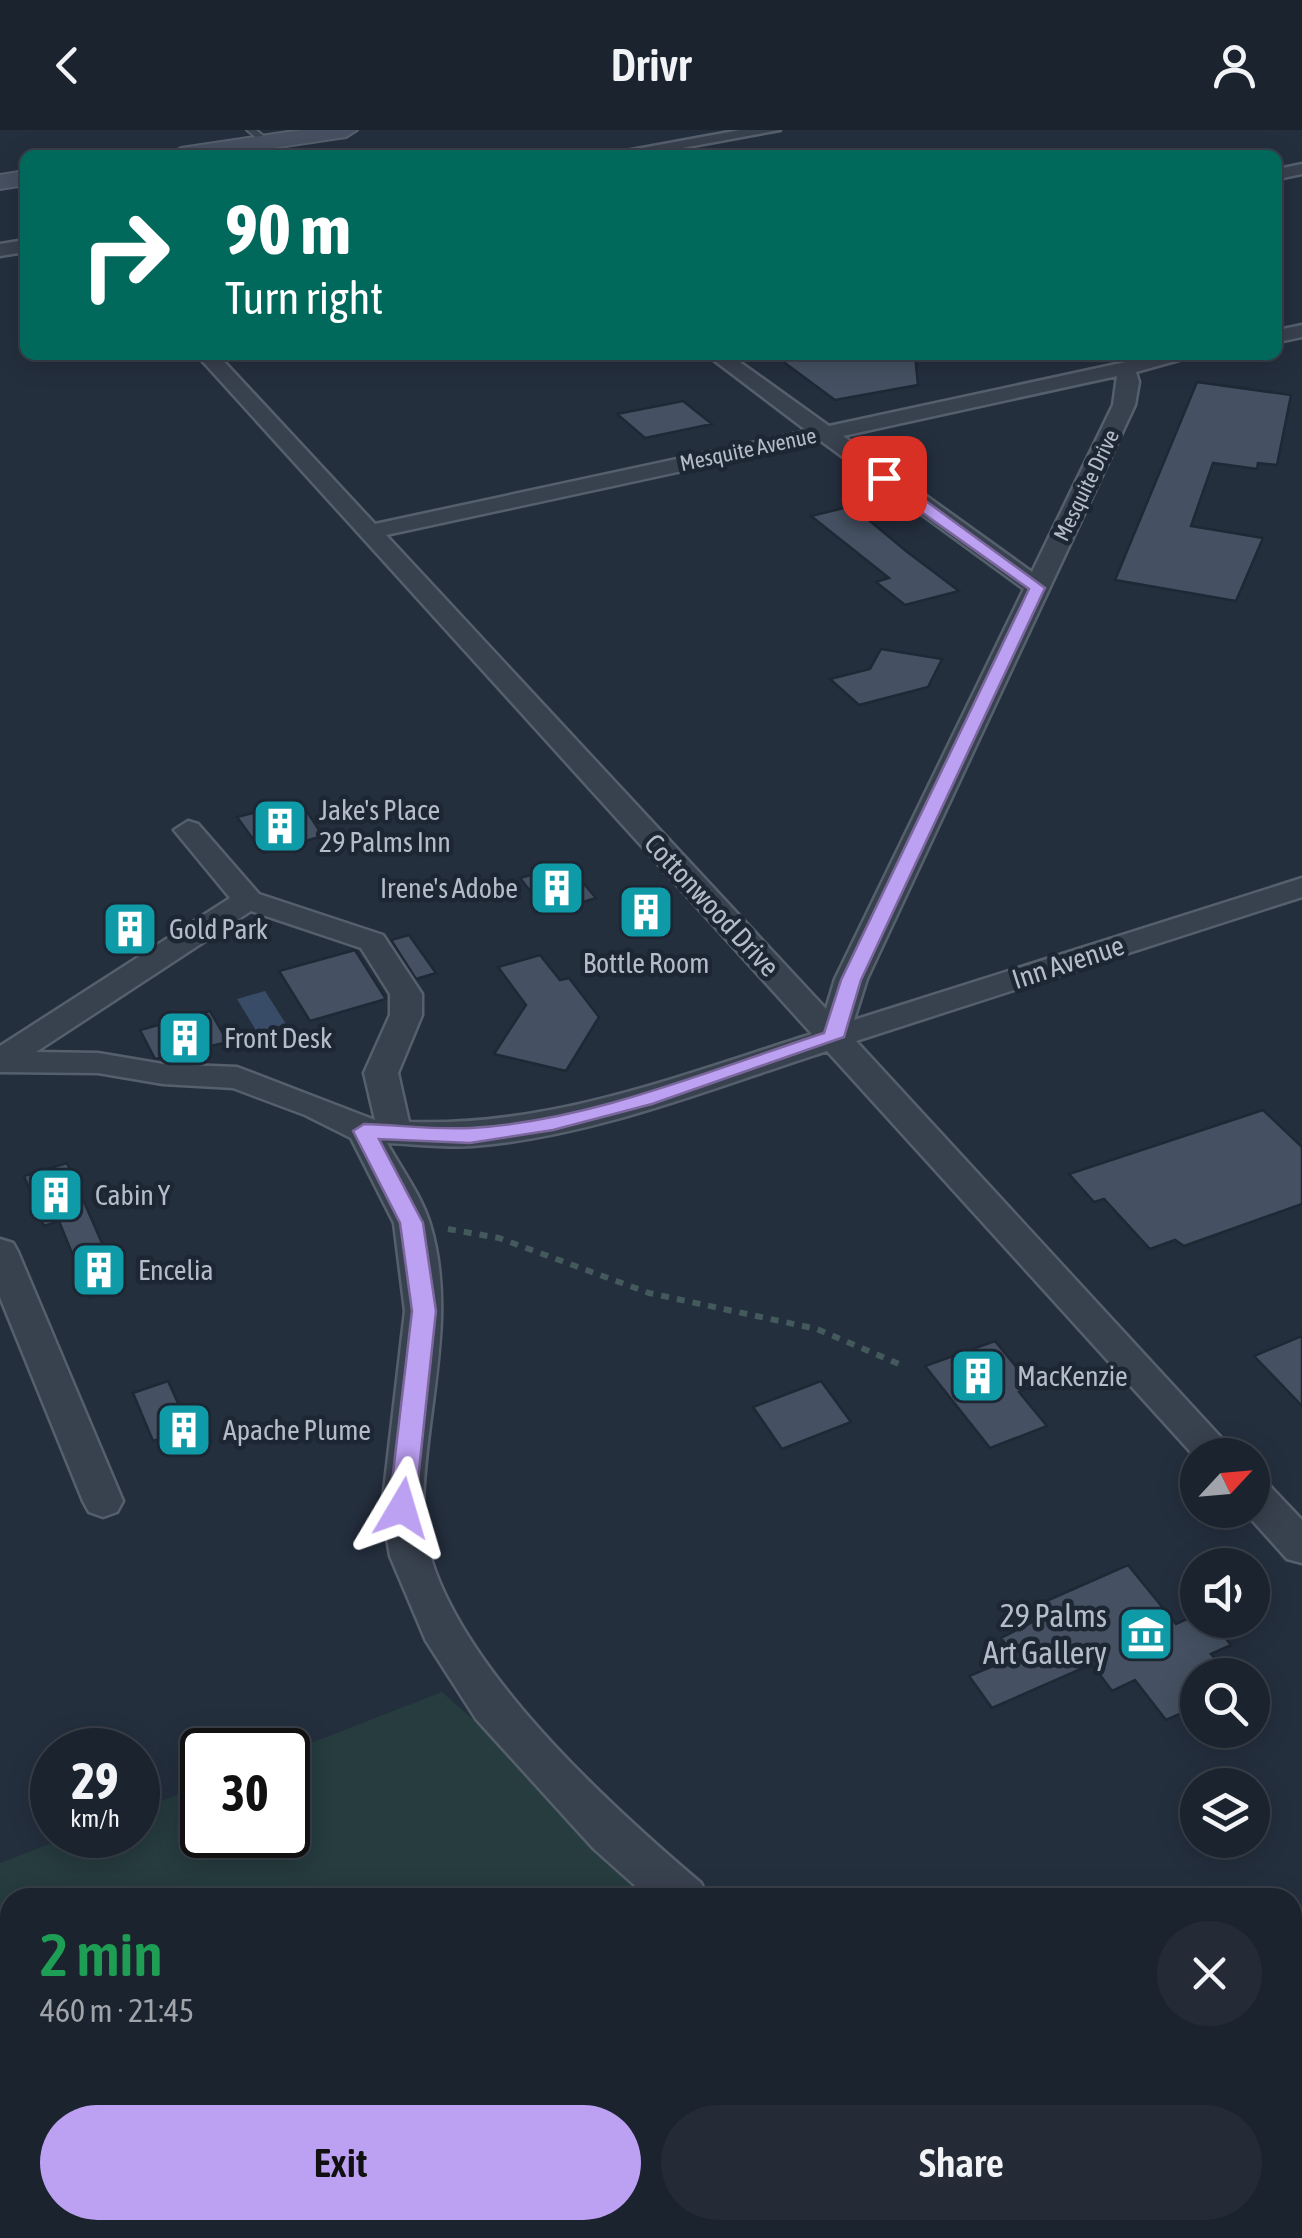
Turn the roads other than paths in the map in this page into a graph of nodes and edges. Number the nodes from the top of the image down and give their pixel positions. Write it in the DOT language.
graph roads {
  1 [pos="346,130"];
  2 [pos="772,130"];
  3 [pos="259,136"];
  4 [pos="202,150"];
  5 [pos="644,150"];
  6 [pos="211,360"];
  7 [pos="724,360"];
  8 [pos="1163,360"];
  9 [pos="1124,368"];
  10 [pos="822,434"];
  11 [pos="369,532"];
  12 [pos="1037,588"];
  13 [pos="188,830"];
  14 [pos="1302,887"];
  15 [pos="248,900"];
  16 [pos="834,1037"];
  17 [pos="0,1062"];
  18 [pos="380,1132"];
  19 [pos="0,1252"];
  20 [pos="1202,1438"];
  21 [pos="103,1501"];
  22 [pos="1270,1512"];
  23 [pos="1302,1547"];
  24 [pos="672,1888"];
  1 -- 3 [label="street"];
  2 -- 5 [label="street"];
  3 -- 4 [label="street"];
  6 -- 11 [label="street, Cottonwood Drive"];
  7 -- 10 [label="street"];
  8 -- 9 [label="street, Mesquite Avenue"];
  9 -- 10 [label="street, Mesquite Avenue"];
  9 -- 12 [label="street, Mesquite Drive"];
  10 -- 11 [label="street, Mesquite Avenue"];
  10 -- 12 [label="street"];
  11 -- 16 [label="street, Cottonwood Drive"];
  12 -- 16 [label="street, Mesquite Drive"];
  13 -- 15 [label="street"];
  14 -- 16 [label="street, Inn Avenue"];
  15 -- 17 [label="street"];
  15 -- 18 [label="street"];
  16 -- 18 [label="street, Inn Avenue"];
  16 -- 20 [label="street, Cottonwood Drive"];
  17 -- 18 [label="street"];
  18 -- 24 [label="street"];
  19 -- 21 [label="street"];
  22 -- 23 [label="street"];
}
